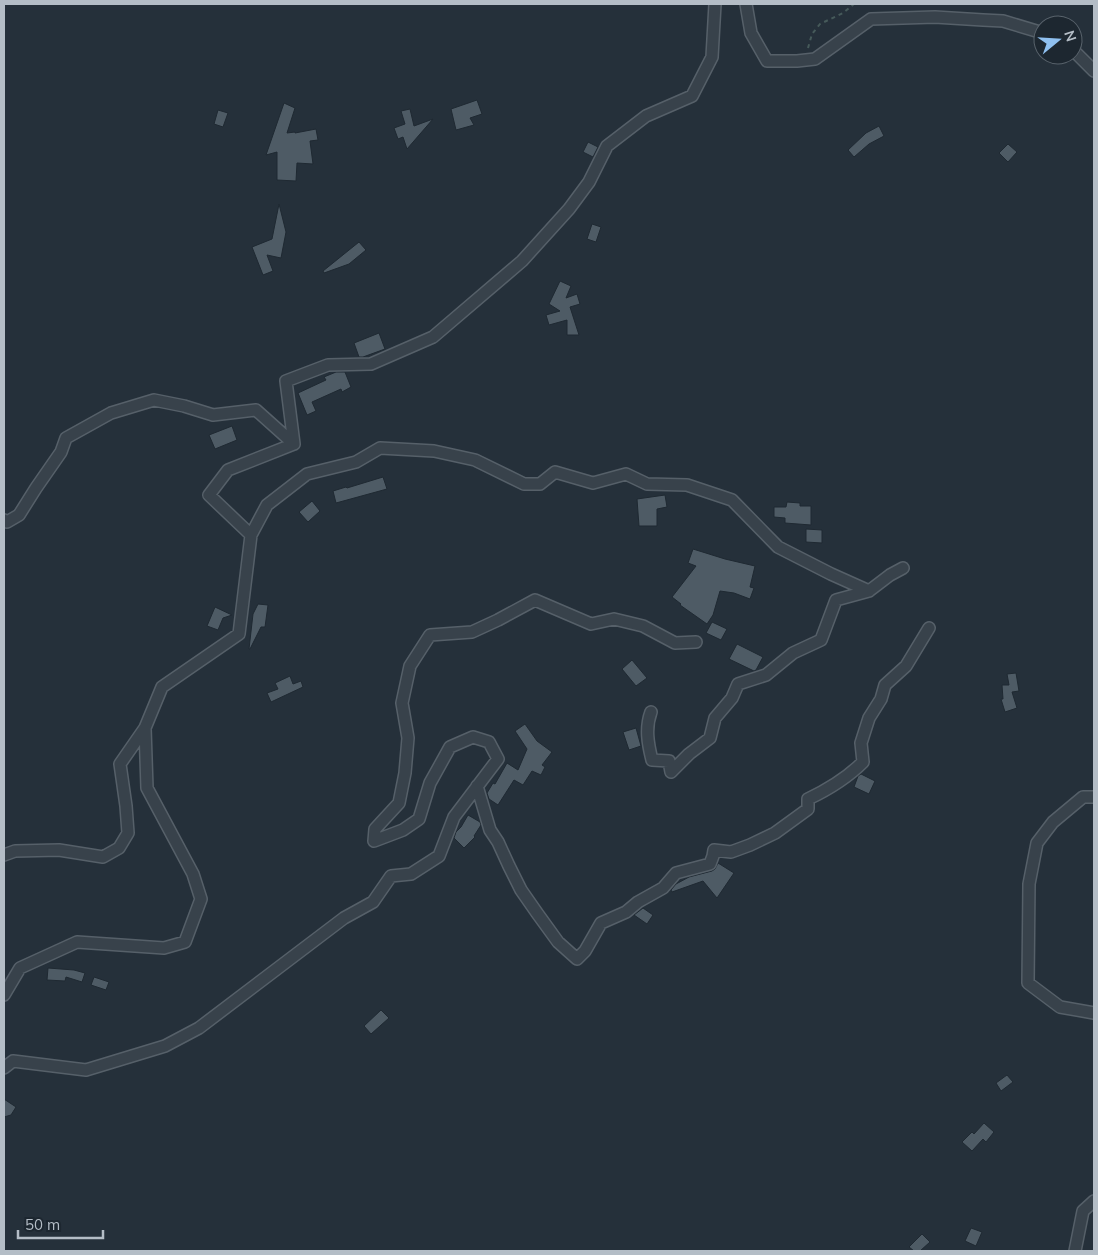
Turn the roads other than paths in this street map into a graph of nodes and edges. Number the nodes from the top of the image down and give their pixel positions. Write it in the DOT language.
graph roads {
  1 [pos="715,4"];
  2 [pos="746,4"];
  3 [pos="1033,30"];
  4 [pos="1083,60"];
  5 [pos="1094,70"];
  6 [pos="294,444"];
  7 [pos="4,520"];
  8 [pos="251,536"];
  9 [pos="903,568"];
  10 [pos="869,591"];
  11 [pos="929,628"];
  12 [pos="696,642"];
  13 [pos="651,712"];
  14 [pos="145,728"];
  15 [pos="477,786"];
  16 [pos="1094,797"];
  17 [pos="4,855"];
  18 [pos="4,995"];
  19 [pos="1094,1013"];
  20 [pos="4,1068"];
  21 [pos="1094,1201"];
  22 [pos="1075,1251"];
  1 -- 6 [label="street"];
  2 -- 3 [label="street"];
  4 -- 5 [label="street"];
  6 -- 7 [label="street"];
  6 -- 8 [label="street"];
  8 -- 10 [label="street"];
  8 -- 14 [label="street"];
  9 -- 10 [label="street"];
  10 -- 13 [label="street"];
  11 -- 15 [label="street"];
  12 -- 15 [label="street"];
  14 -- 17 [label="street"];
  14 -- 18 [label="street"];
  15 -- 20 [label="street"];
  16 -- 19 [label="street"];
  21 -- 22 [label="street"];
}
